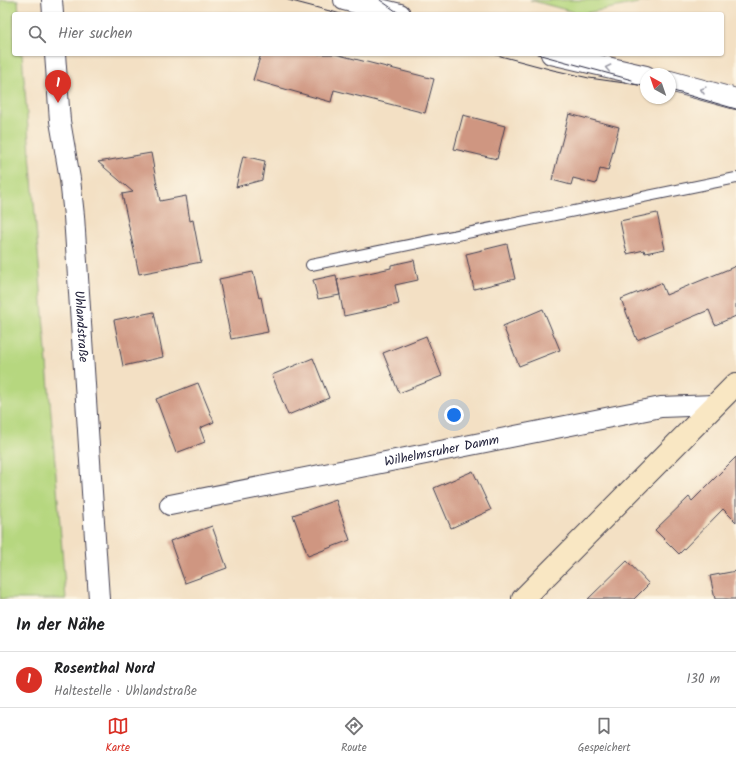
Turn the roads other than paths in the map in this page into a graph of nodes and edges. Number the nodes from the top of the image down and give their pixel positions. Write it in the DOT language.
graph roads {
  1 [pos="52,0"];
  2 [pos="344,0"];
  3 [pos="53,12"];
  4 [pos="392,12"];
  5 [pos="56,56"];
  6 [pos="560,56"];
  7 [pos="640,75"];
  8 [pos="676,83"];
  9 [pos="736,99"];
  10 [pos="736,178"];
  11 [pos="311,265"];
  12 [pos="736,384"];
  13 [pos="715,405"];
  14 [pos="170,505"];
  15 [pos="99,599"];
  16 [pos="523,599"];
  1 -- 3 [label="street"];
  2 -- 4 [label="street"];
  5 -- 15 [label="street, Uhlandstraße"];
  7 -- 6 [label="street, one-way"];
  9 -- 8 [label="street, one-way"];
  10 -- 11 [label="lane"];
  12 -- 13 [label="main road"];
  13 -- 14 [label="street, Wilhelmsruher Damm"];
  13 -- 16 [label="main road"];
}
